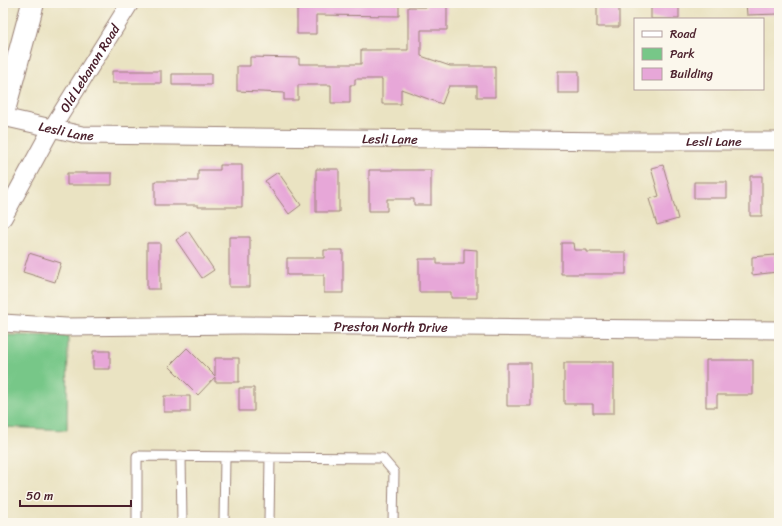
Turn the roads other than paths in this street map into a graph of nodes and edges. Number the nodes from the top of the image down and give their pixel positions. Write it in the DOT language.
graph roads {
  1 [pos="33,3"];
  2 [pos="130,3"];
  3 [pos="3,115"];
  4 [pos="52,128"];
  5 [pos="779,141"];
  6 [pos="3,218"];
  7 [pos="3,323"];
  8 [pos="779,330"];
  9 [pos="181,456"];
  10 [pos="225,457"];
  11 [pos="270,457"];
  12 [pos="137,523"];
  13 [pos="182,523"];
  14 [pos="224,523"];
  15 [pos="269,523"];
  16 [pos="393,523"];
  1 -- 3 [label="main road"];
  2 -- 4 [label="street, Old Lebanon Road"];
  3 -- 4 [label="street, Lesli Lane"];
  4 -- 5 [label="street, Lesli Lane"];
  4 -- 6 [label="street, Old Lebanon Road"];
  7 -- 8 [label="street, Preston North Drive"];
  9 -- 10 [label="lane"];
  9 -- 12 [label="lane"];
  9 -- 13 [label="lane"];
  10 -- 11 [label="lane"];
  10 -- 14 [label="lane"];
  11 -- 15 [label="lane"];
  11 -- 16 [label="lane"];
}
